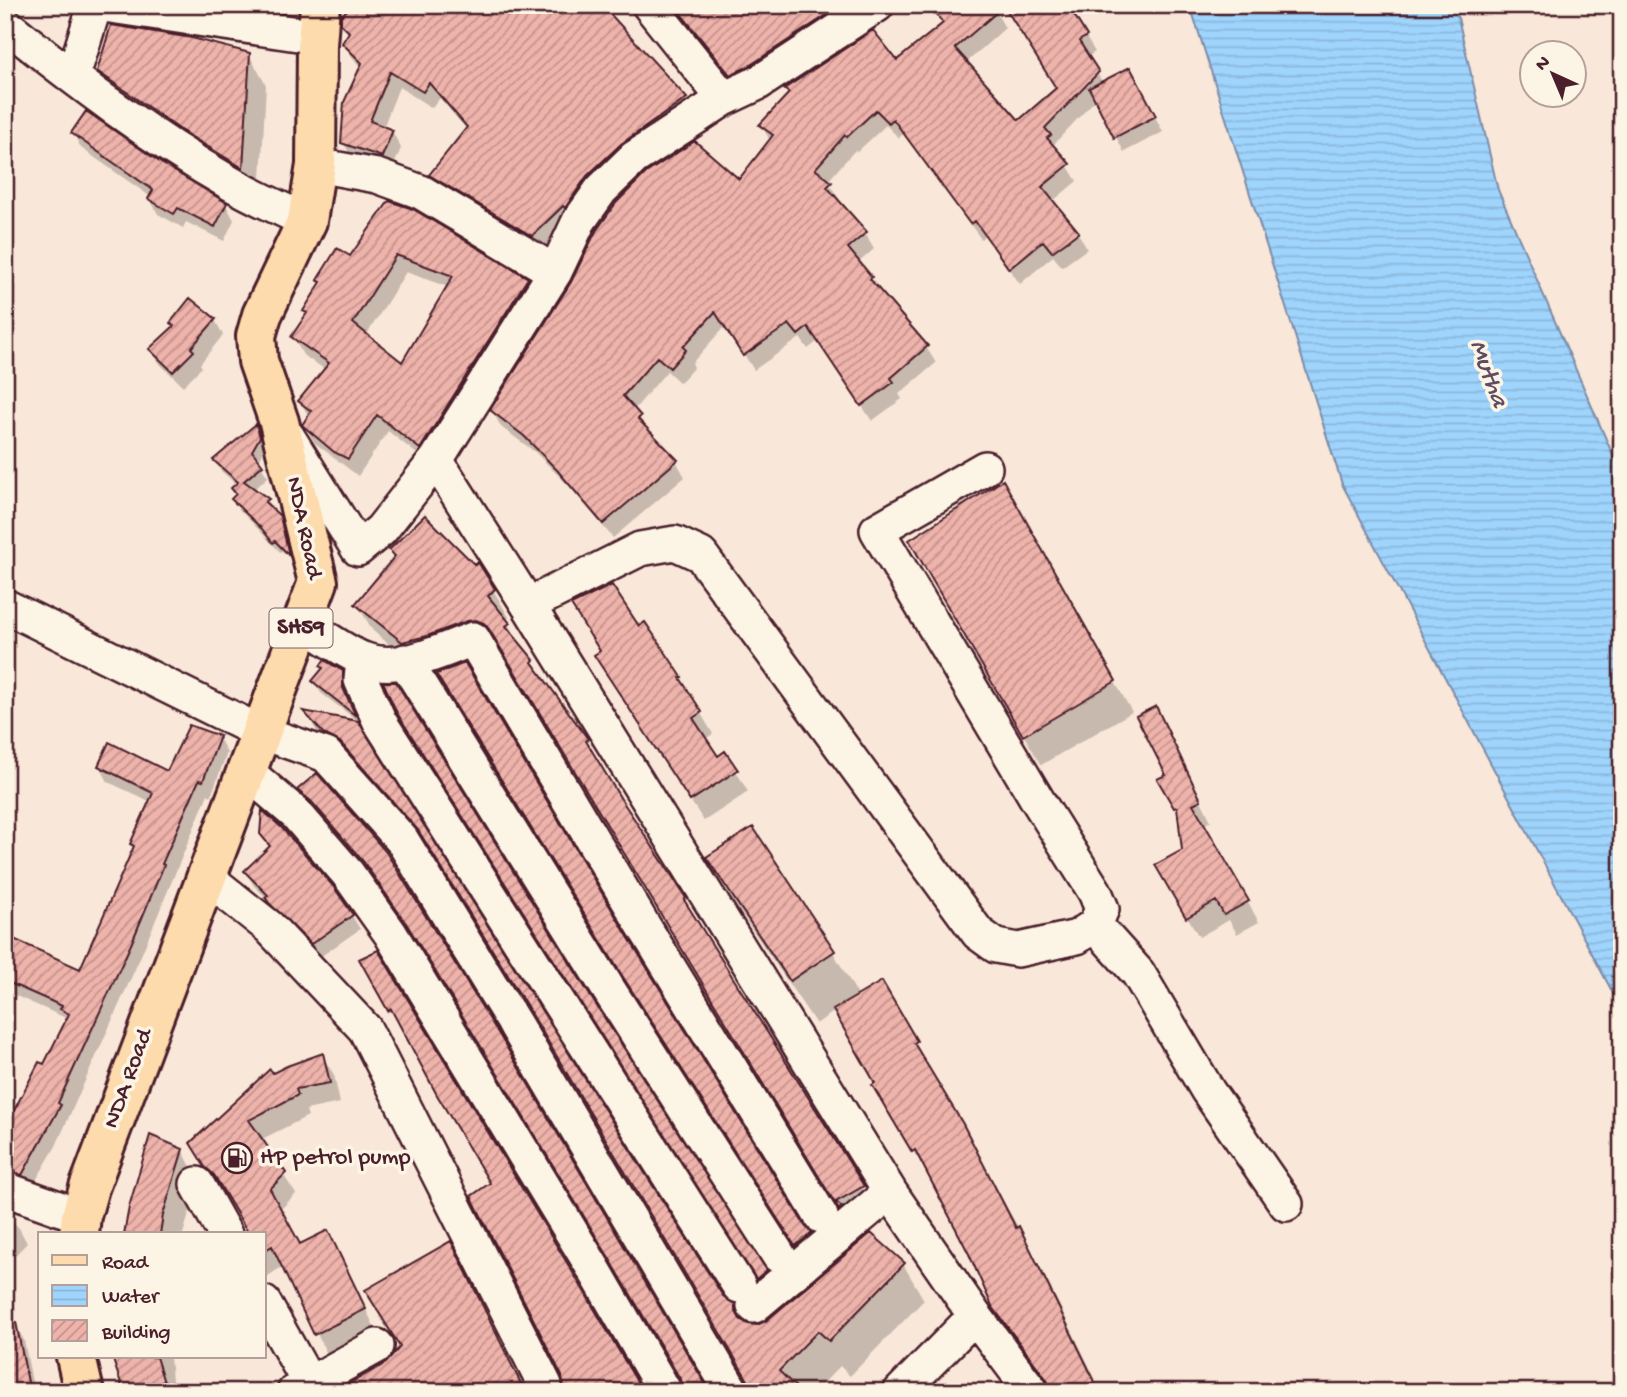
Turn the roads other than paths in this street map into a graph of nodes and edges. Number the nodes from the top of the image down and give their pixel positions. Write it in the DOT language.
graph roads {
  1 [pos="95,5"];
  2 [pos="104,5"];
  3 [pos="649,5"];
  4 [pos="877,5"];
  5 [pos="319,21"];
  6 [pos="5,24"];
  7 [pos="77,64"];
  8 [pos="724,99"];
  9 [pos="316,164"];
  10 [pos="307,221"];
  11 [pos="555,272"];
  12 [pos="279,422"];
  13 [pos="436,460"];
  14 [pos="985,468"];
  15 [pos="528,605"];
  16 [pos="5,606"];
  17 [pos="302,623"];
  18 [pos="363,660"];
  19 [pos="405,661"];
  20 [pos="260,732"];
  21 [pos="246,771"];
  22 [pos="205,876"];
  23 [pos="1095,925"];
  24 [pos="197,1184"];
  25 [pos="5,1189"];
  26 [pos="890,1192"];
  27 [pos="1286,1204"];
  28 [pos="821,1216"];
  29 [pos="80,1225"];
  30 [pos="224,1232"];
  31 [pos="779,1256"];
  32 [pos="266,1307"];
  33 [pos="975,1317"];
  34 [pos="377,1346"];
  35 [pos="76,1358"];
  36 [pos="302,1388"];
  37 [pos="84,1392"];
  38 [pos="544,1392"];
  39 [pos="665,1392"];
  40 [pos="732,1392"];
  41 [pos="900,1392"];
  42 [pos="1031,1392"];
  1 -- 7 [label="street"];
  2 -- 5 [label="street"];
  3 -- 8 [label="street"];
  4 -- 8 [label="street"];
  5 -- 9 [label="main road, NDA Road / SH59"];
  6 -- 10 [label="street"];
  8 -- 11 [label="street"];
  9 -- 10 [label="main road, NDA Road / SH59"];
  9 -- 11 [label="street"];
  10 -- 12 [label="main road, NDA Road / SH59"];
  11 -- 13 [label="street"];
  12 -- 13 [label="street"];
  12 -- 17 [label="main road, NDA Road / SH59"];
  13 -- 15 [label="street"];
  14 -- 23 [label="street"];
  15 -- 23 [label="street"];
  15 -- 26 [label="street"];
  16 -- 20 [label="street"];
  17 -- 18 [label="street"];
  17 -- 20 [label="main road, NDA Road / SH59"];
  18 -- 19 [label="street"];
  18 -- 26 [label="street"];
  19 -- 28 [label="street"];
  19 -- 31 [label="street"];
  20 -- 21 [label="main road, NDA Road / SH59"];
  20 -- 40 [label="street"];
  21 -- 22 [label="main road, NDA Road / SH59"];
  21 -- 39 [label="street"];
  22 -- 29 [label="main road, NDA Road / SH59"];
  22 -- 38 [label="street"];
  23 -- 27 [label="street"];
  24 -- 30 [label="street"];
  25 -- 29 [label="street"];
  26 -- 33 [label="street"];
  32 -- 36 [label="street"];
  33 -- 41 [label="street"];
  33 -- 42 [label="street"];
  34 -- 36 [label="street"];
  35 -- 37 [label="main road"];
}
